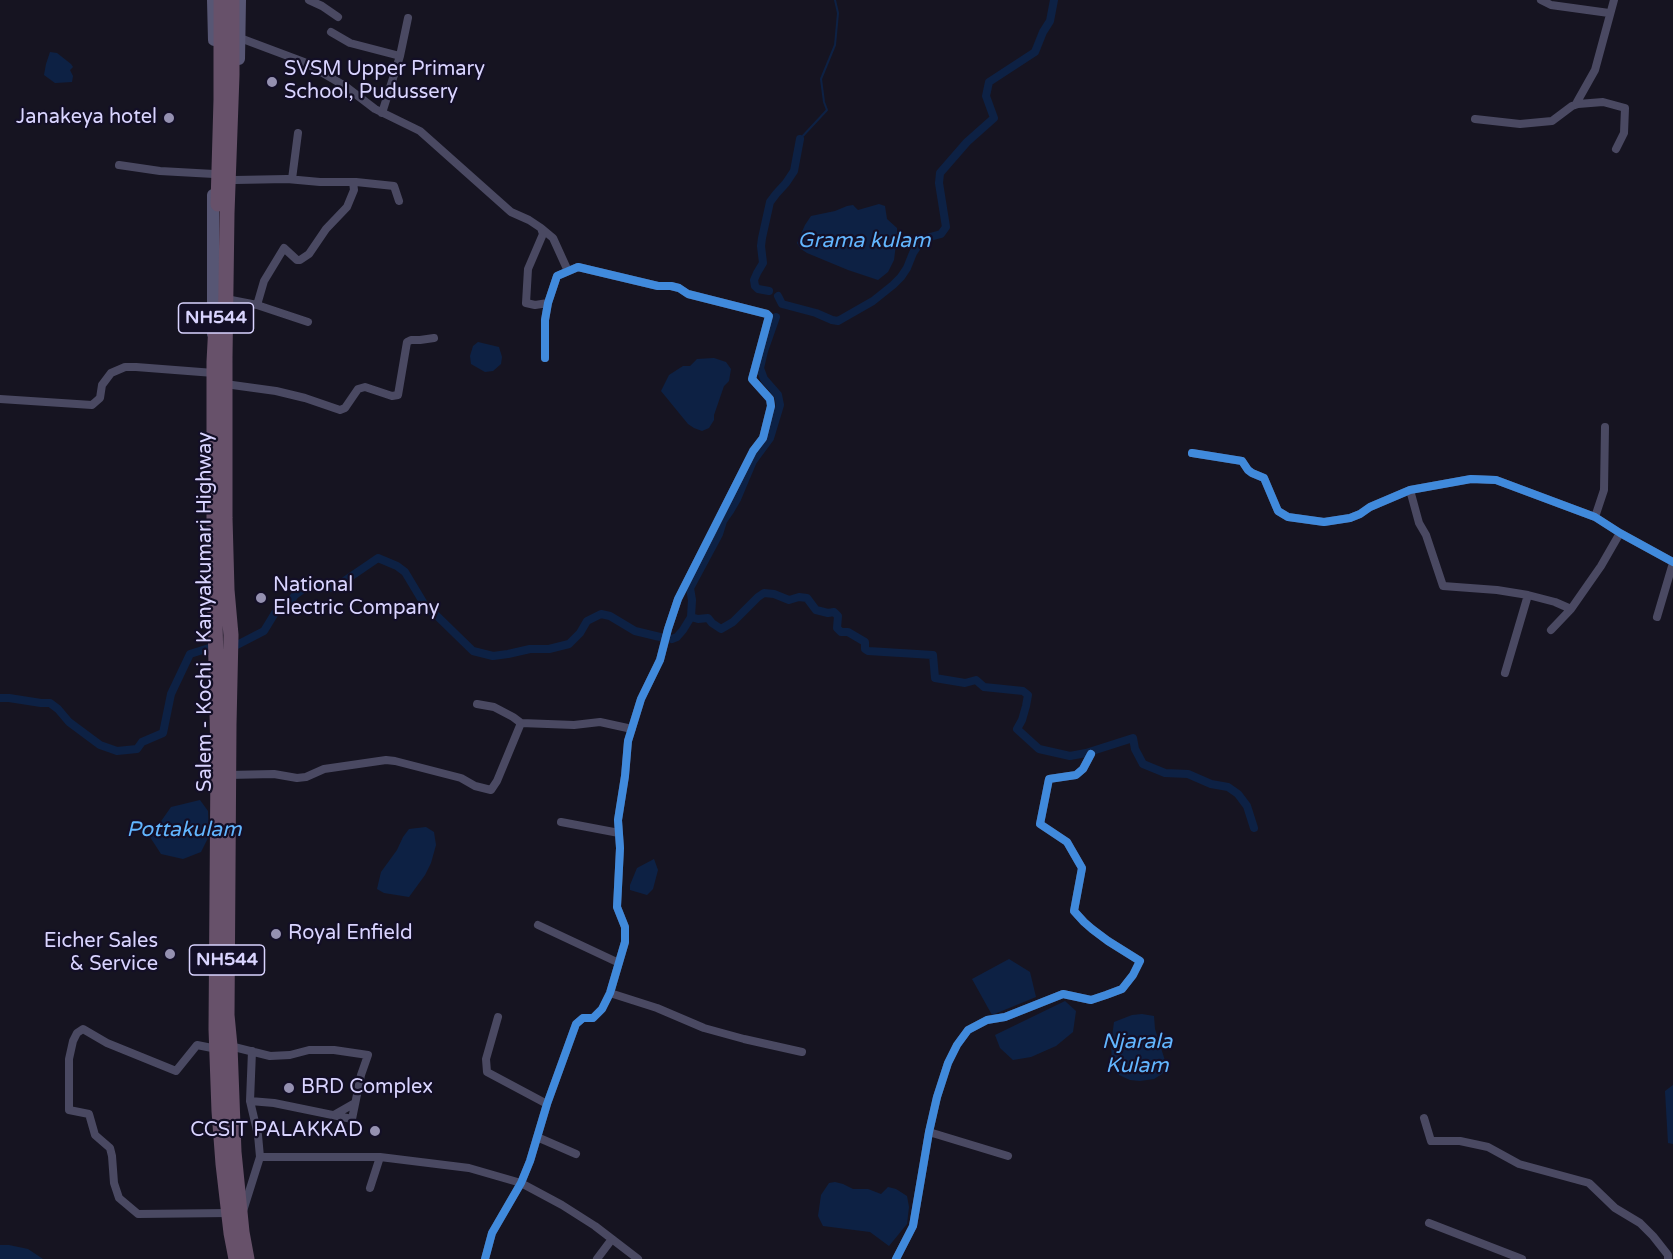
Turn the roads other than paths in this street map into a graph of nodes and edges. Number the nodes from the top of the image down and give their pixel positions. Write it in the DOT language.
graph roads {
  1 [pos="213,0"];
  2 [pos="221,0"];
  3 [pos="232,0"];
  4 [pos="240,0"];
  5 [pos="309,0"];
  6 [pos="1541,0"];
  7 [pos="1614,0"];
  8 [pos="1610,13"];
  9 [pos="338,17"];
  10 [pos="408,18"];
  11 [pos="331,32"];
  12 [pos="240,38"];
  13 [pos="400,56"];
  14 [pos="1578,104"];
  15 [pos="382,112"];
  16 [pos="1474,119"];
  17 [pos="298,133"];
  18 [pos="1616,149"];
  19 [pos="119,165"];
  20 [pos="214,174"];
  21 [pos="292,179"];
  22 [pos="235,180"];
  23 [pos="353,182"];
  24 [pos="399,201"];
  25 [pos="227,213"];
  26 [pos="541,228"];
  27 [pos="568,271"];
  28 [pos="226,299"];
  29 [pos="548,303"];
  30 [pos="257,305"];
  31 [pos="308,322"];
  32 [pos="434,338"];
  33 [pos="545,358"];
  34 [pos="218,373"];
  35 [pos="0,399"];
  36 [pos="1605,427"];
  37 [pos="1192,453"];
  38 [pos="1410,490"];
  39 [pos="1595,518"];
  40 [pos="1620,533"];
  41 [pos="1673,562"];
  42 [pos="1528,595"];
  43 [pos="1571,609"];
  44 [pos="1657,617"];
  45 [pos="1551,630"];
  46 [pos="224,661"];
  47 [pos="1505,673"];
  48 [pos="477,704"];
  49 [pos="521,723"];
  50 [pos="632,729"];
  51 [pos="1091,754"];
  52 [pos="228,775"];
  53 [pos="561,822"];
  54 [pos="619,833"];
  55 [pos="538,926"];
  56 [pos="619,963"];
  57 [pos="610,993"];
  58 [pos="498,1017"];
  59 [pos="223,1048"];
  60 [pos="252,1052"];
  61 [pos="802,1052"];
  62 [pos="250,1101"];
  63 [pos="547,1104"];
  64 [pos="1424,1118"];
  65 [pos="929,1132"];
  66 [pos="537,1137"];
  67 [pos="576,1154"];
  68 [pos="1008,1156"];
  69 [pos="260,1157"];
  70 [pos="380,1157"];
  71 [pos="521,1183"];
  72 [pos="370,1188"];
  73 [pos="235,1214"];
  74 [pos="1429,1223"];
  75 [pos="237,1232"];
  76 [pos="612,1239"];
  77 [pos="1670,1255"];
  78 [pos="236,1259"];
  79 [pos="247,1259"];
  80 [pos="486,1259"];
  81 [pos="597,1259"];
  82 [pos="638,1259"];
  83 [pos="896,1259"];
  84 [pos="1522,1259"];
  1 -- 20 [label="street"];
  2 -- 34 [label="highway, Salem - Kochi - Kanyakumari Highway / NH544"];
  3 -- 25 [label="highway, Salem - Kochi - Kanyakumari Highway / NH544"];
  4 -- 12 [label="street"];
  5 -- 9 [label="street"];
  6 -- 8 [label="street"];
  7 -- 8 [label="street"];
  8 -- 14 [label="street"];
  10 -- 13 [label="street"];
  11 -- 13 [label="street"];
  12 -- 15 [label="street"];
  12 -- 22 [label="street"];
  13 -- 15 [label="street"];
  14 -- 16 [label="street"];
  14 -- 18 [label="street"];
  15 -- 26 [label="street"];
  17 -- 21 [label="street"];
  19 -- 20 [label="street"];
  20 -- 34 [label="street"];
  21 -- 22 [label="street"];
  21 -- 23 [label="street"];
  22 -- 25 [label="street"];
  23 -- 24 [label="street"];
  23 -- 30 [label="street"];
  25 -- 28 [label="highway, Salem - Kochi - Kanyakumari Highway / NH544"];
  26 -- 27 [label="street"];
  26 -- 29 [label="street"];
  27 -- 29 [label="street"];
  27 -- 50 [label="street"];
  28 -- 30 [label="street"];
  28 -- 34 [label="highway, Salem - Kochi - Kanyakumari Highway / NH544"];
  29 -- 33 [label="street"];
  30 -- 31 [label="street"];
  32 -- 34 [label="street"];
  34 -- 35 [label="street"];
  34 -- 46 [label="highway, Salem - Kochi - Kanyakumari Highway / NH544"];
  36 -- 39 [label="street"];
  37 -- 38 [label="street"];
  38 -- 39 [label="street"];
  38 -- 42 [label="street"];
  39 -- 40 [label="street"];
  40 -- 41 [label="street"];
  40 -- 43 [label="street"];
  41 -- 44 [label="street"];
  42 -- 43 [label="street"];
  42 -- 47 [label="street"];
  43 -- 45 [label="street"];
  46 -- 52 [label="highway, Salem - Kochi - Kanyakumari Highway / NH544"];
  46 -- 59 [label="highway, Salem - Kochi - Kanyakumari Highway / NH544"];
  48 -- 49 [label="street"];
  49 -- 50 [label="street"];
  49 -- 52 [label="street"];
  50 -- 54 [label="street"];
  51 -- 65 [label="street"];
  52 -- 59 [label="highway, Salem - Kochi - Kanyakumari Highway / NH544"];
  53 -- 54 [label="street"];
  54 -- 56 [label="street"];
  55 -- 56 [label="street"];
  56 -- 57 [label="street"];
  57 -- 61 [label="street"];
  57 -- 63 [label="street"];
  58 -- 63 [label="street"];
  59 -- 60 [label="street"];
  59 -- 73 [label="highway, Salem - Kochi - Kanyakumari Highway / NH544"];
  59 -- 73 [label="street"];
  60 -- 62 [label="street"];
  60 -- 62 [label="street"];
  62 -- 69 [label="street"];
  63 -- 66 [label="street"];
  64 -- 77 [label="street"];
  65 -- 68 [label="street"];
  65 -- 83 [label="street"];
  66 -- 67 [label="street"];
  66 -- 71 [label="street"];
  69 -- 70 [label="street"];
  69 -- 73 [label="street"];
  70 -- 71 [label="street"];
  70 -- 72 [label="street"];
  71 -- 76 [label="street"];
  71 -- 80 [label="street"];
  73 -- 75 [label="highway, Salem - Kochi - Kanyakumari Highway / NH544"];
  74 -- 84 [label="street"];
  75 -- 78 [label="highway, Salem - Kochi - Kanyakumari Highway / NH544"];
  75 -- 79 [label="highway, Salem - Kochi - Kanyakumari Highway / NH544"];
  76 -- 81 [label="street"];
  76 -- 82 [label="street"];
}
